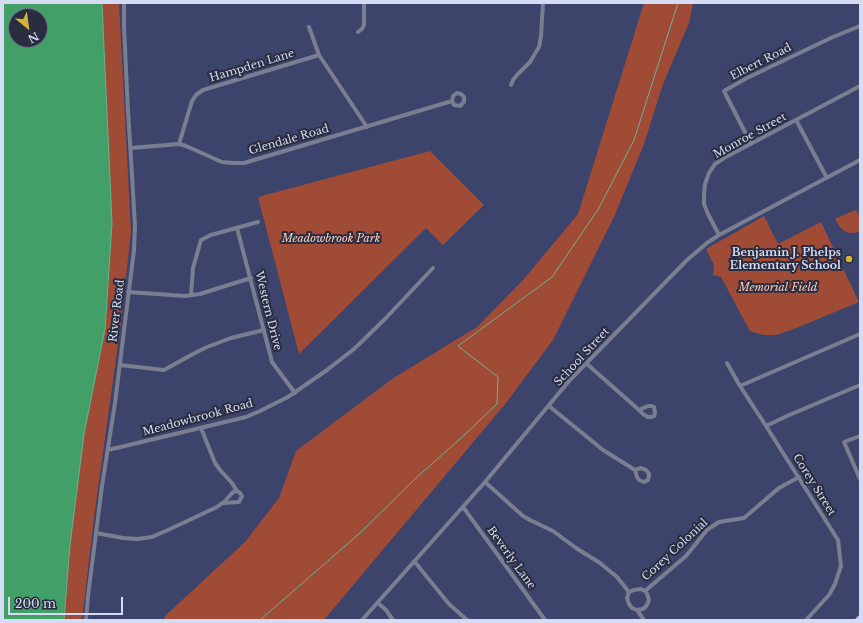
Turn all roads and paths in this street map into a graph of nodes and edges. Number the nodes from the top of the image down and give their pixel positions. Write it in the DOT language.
graph roads {
  1 [pos="124,3"];
  2 [pos="364,3"];
  3 [pos="543,3"];
  4 [pos="860,26"];
  5 [pos="310,27"];
  6 [pos="358,32"];
  7 [pos="319,55"];
  8 [pos="511,86"];
  9 [pos="860,86"];
  10 [pos="452,101"];
  11 [pos="796,120"];
  12 [pos="367,127"];
  13 [pos="179,144"];
  14 [pos="752,144"];
  15 [pos="131,148"];
  16 [pos="860,160"];
  17 [pos="827,178"];
  18 [pos="258,222"];
  19 [pos="237,228"];
  20 [pos="719,235"];
  21 [pos="433,268"];
  22 [pos="251,278"];
  23 [pos="128,292"];
  24 [pos="190,296"];
  25 [pos="264,330"];
  26 [pos="860,334"];
  27 [pos="727,363"];
  28 [pos="587,364"];
  29 [pos="120,365"];
  30 [pos="860,385"];
  31 [pos="740,386"];
  32 [pos="295,393"];
  33 [pos="549,406"];
  34 [pos="639,410"];
  35 [pos="766,426"];
  36 [pos="201,428"];
  37 [pos="860,436"];
  38 [pos="108,450"];
  39 [pos="635,470"];
  40 [pos="798,477"];
  41 [pos="860,479"];
  42 [pos="485,482"];
  43 [pos="237,491"];
  44 [pos="224,503"];
  45 [pos="463,507"];
  46 [pos="96,534"];
  47 [pos="414,561"];
  48 [pos="645,591"];
  49 [pos="629,592"];
  50 [pos="378,603"];
  51 [pos="637,610"];
  52 [pos="86,620"];
  53 [pos="362,620"];
  54 [pos="393,620"];
  55 [pos="467,620"];
  56 [pos="545,620"];
  57 [pos="644,620"];
  58 [pos="806,620"];
  1 -- 15 [label="street, River Road"];
  2 -- 6 [label="street"];
  3 -- 8 [label="street"];
  4 -- 14 [label="street, Elbert Road"];
  5 -- 7 [label="street"];
  7 -- 12 [label="street"];
  7 -- 13 [label="street, Hampden Lane"];
  9 -- 11 [label="street, Monroe Street"];
  10 -- 12 [label="street, Glendale Road"];
  11 -- 14 [label="street, Monroe Street"];
  11 -- 17 [label="street"];
  12 -- 13 [label="street, Glendale Road"];
  13 -- 15 [label="street, Glendale Road"];
  14 -- 20 [label="street, Monroe Street"];
  15 -- 23 [label="street, River Road"];
  16 -- 17 [label="street, School Street"];
  17 -- 20 [label="street, School Street"];
  18 -- 19 [label="street"];
  19 -- 22 [label="street, Western Drive"];
  19 -- 24 [label="street"];
  20 -- 28 [label="street, School Street"];
  21 -- 32 [label="street, Meadowbrook Road"];
  22 -- 24 [label="street"];
  22 -- 25 [label="street, Western Drive"];
  23 -- 24 [label="street"];
  23 -- 29 [label="street, River Road"];
  25 -- 29 [label="street"];
  25 -- 32 [label="street, Western Drive"];
  26 -- 31 [label="street"];
  27 -- 31 [label="street, Corey Street"];
  28 -- 33 [label="street, School Street"];
  28 -- 34 [label="street"];
  29 -- 38 [label="street, River Road"];
  30 -- 35 [label="street"];
  31 -- 35 [label="street, Corey Street"];
  32 -- 36 [label="street, Meadowbrook Road"];
  33 -- 39 [label="street"];
  33 -- 42 [label="street, School Street"];
  35 -- 40 [label="street, Corey Street"];
  36 -- 38 [label="street, Meadowbrook Road"];
  36 -- 43 [label="street"];
  37 -- 41 [label="street"];
  38 -- 46 [label="street, River Road"];
  40 -- 48 [label="street, Corey Colonial"];
  40 -- 58 [label="street, Corey Street"];
  42 -- 45 [label="street, School Street"];
  42 -- 49 [label="street"];
  43 -- 44 [label="street"];
  43 -- 44 [label="street"];
  44 -- 46 [label="street"];
  45 -- 47 [label="street, School Street"];
  45 -- 56 [label="street, Beverly Lane"];
  46 -- 52 [label="street, River Road"];
  47 -- 50 [label="street, School Street"];
  47 -- 55 [label="street"];
  48 -- 49 [label="street"];
  48 -- 51 [label="street"];
  49 -- 51 [label="street"];
  50 -- 53 [label="street, School Street"];
  50 -- 54 [label="street"];
  51 -- 57 [label="street"];
}
